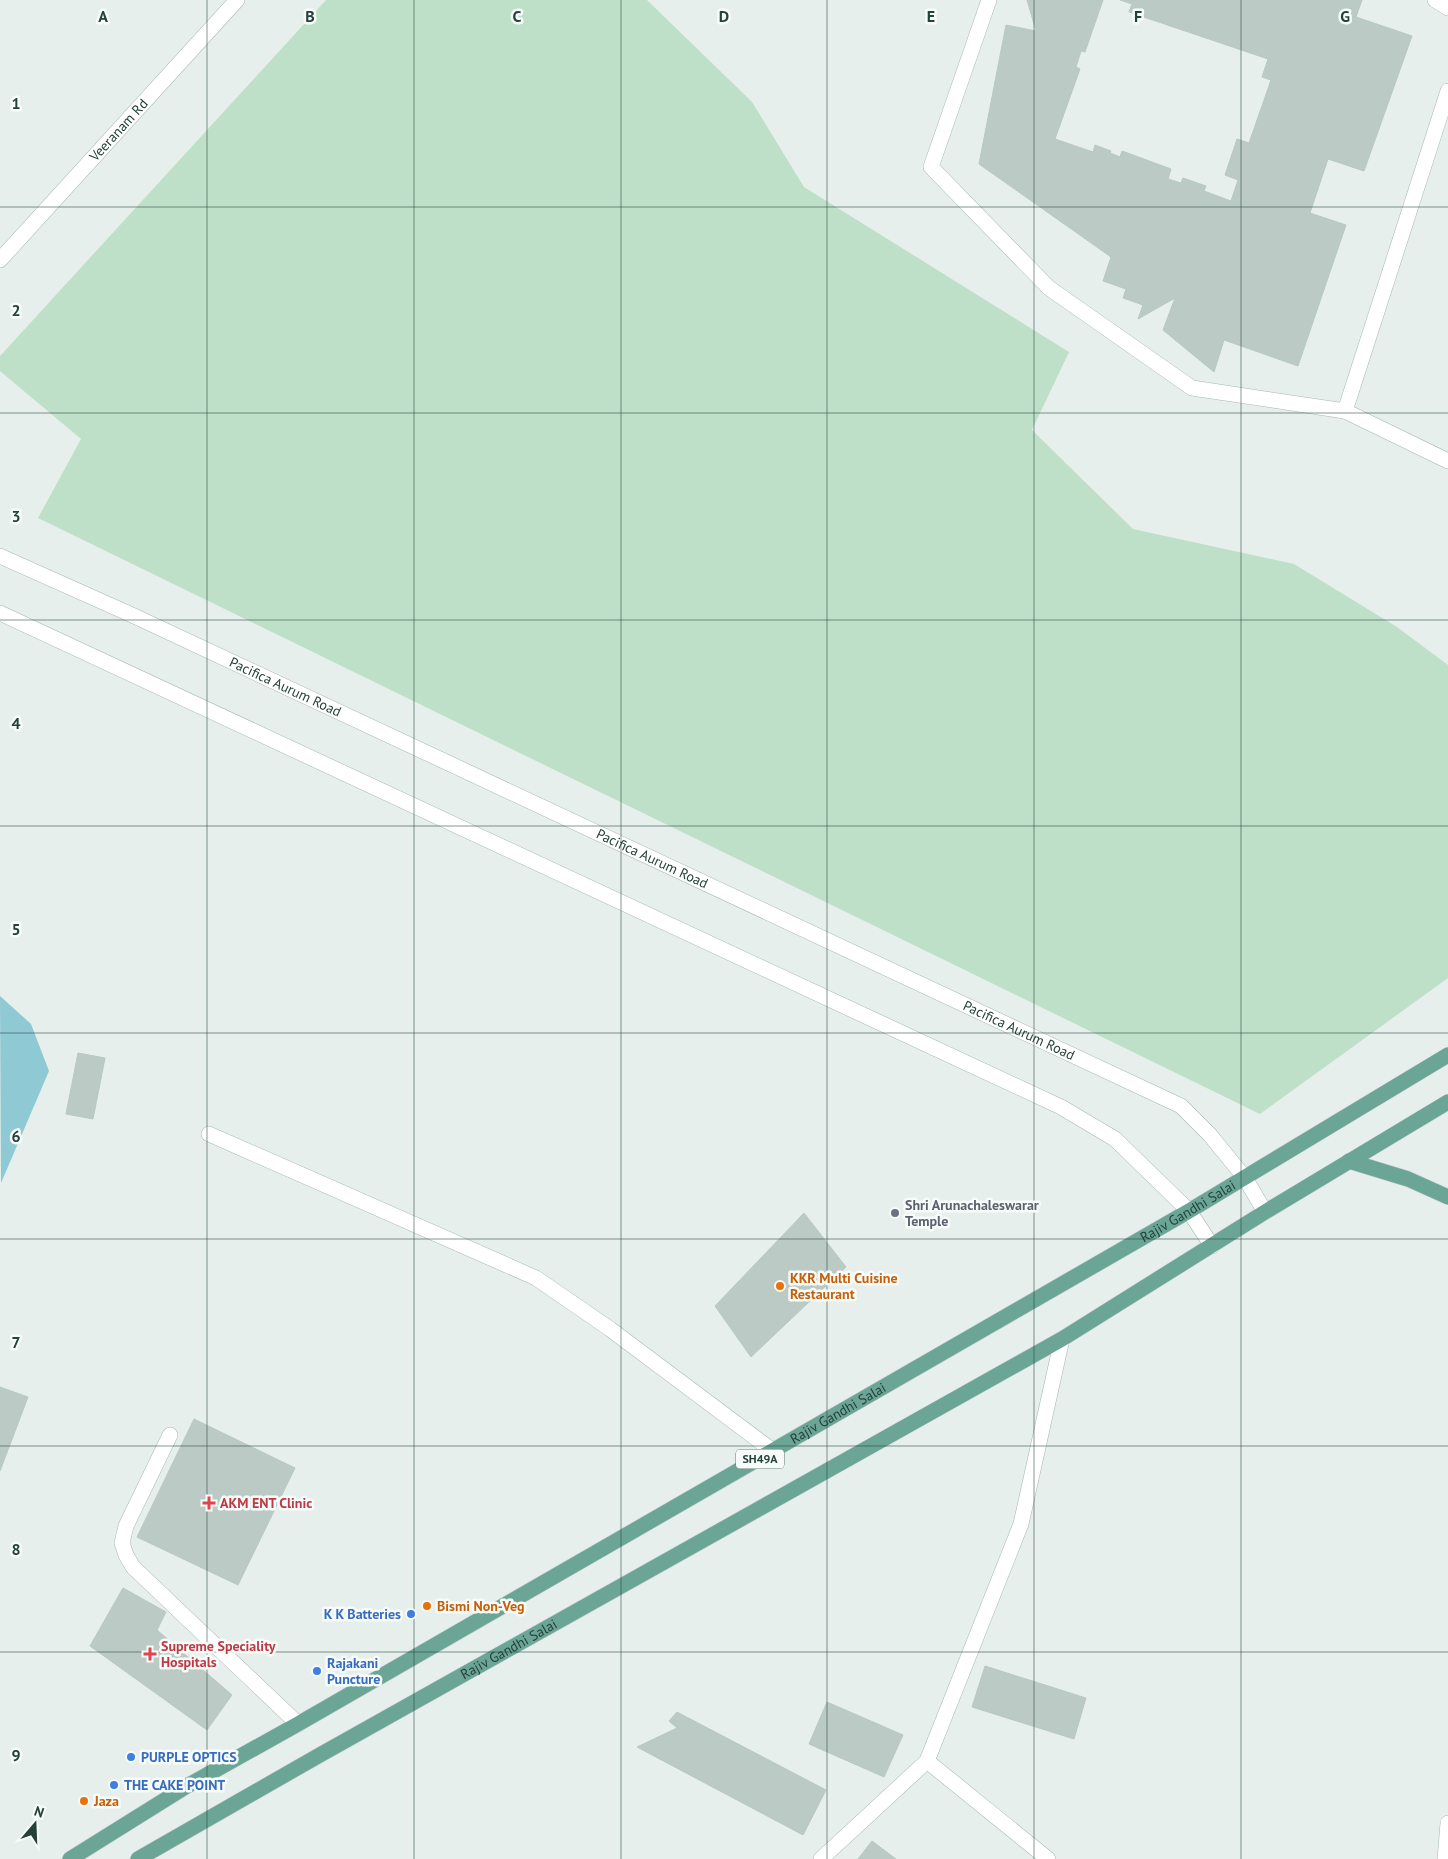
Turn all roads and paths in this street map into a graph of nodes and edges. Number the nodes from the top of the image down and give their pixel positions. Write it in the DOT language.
graph roads {
  1 [pos="237,0"];
  2 [pos="989,0"];
  3 [pos="1435,0"];
  4 [pos="1448,8"];
  5 [pos="1448,91"];
  6 [pos="0,260"];
  7 [pos="1345,411"];
  8 [pos="1448,461"];
  9 [pos="0,556"];
  10 [pos="0,613"];
  11 [pos="1448,1055"];
  12 [pos="1448,1102"];
  13 [pos="209,1134"];
  14 [pos="1349,1161"];
  15 [pos="1245,1178"];
  16 [pos="1448,1197"];
  17 [pos="1189,1212"];
  18 [pos="1265,1212"];
  19 [pos="1212,1246"];
  20 [pos="1062,1339"];
  21 [pos="170,1435"];
  22 [pos="773,1451"];
  23 [pos="298,1724"];
  24 [pos="927,1761"];
  25 [pos="1448,1823"];
  26 [pos="70,1859"];
  27 [pos="138,1859"];
  28 [pos="820,1859"];
  29 [pos="1048,1859"];
  30 [pos="1445,1859"];
  1 -- 6 [label="street, Veeranam Rd"];
  2 -- 7 [label="street"];
  3 -- 4 [label="street"];
  5 -- 7 [label="street"];
  7 -- 8 [label="street"];
  9 -- 15 [label="street, Pacifica Aurum Road"];
  10 -- 17 [label="street"];
  11 -- 15 [label="main road, Rajiv Gandhi Salai / SH49A"];
  12 -- 14 [label="main road, Rajiv Gandhi Salai"];
  13 -- 22 [label="street"];
  14 -- 16 [label="main road"];
  14 -- 18 [label="main road, Rajiv Gandhi Salai"];
  15 -- 17 [label="main road, Rajiv Gandhi Salai / SH49A"];
  15 -- 18 [label="street, Pacifica Aurum Road"];
  17 -- 19 [label="street"];
  17 -- 22 [label="main road, Rajiv Gandhi Salai / SH49A"];
  18 -- 19 [label="main road, Rajiv Gandhi Salai"];
  19 -- 20 [label="main road, Rajiv Gandhi Salai"];
  20 -- 24 [label="street"];
  20 -- 27 [label="main road, Rajiv Gandhi Salai"];
  21 -- 23 [label="street"];
  22 -- 23 [label="main road, Rajiv Gandhi Salai / SH49A"];
  23 -- 26 [label="main road, Rajiv Gandhi Salai / SH49A"];
  24 -- 28 [label="street"];
  24 -- 29 [label="street"];
  25 -- 30 [label="street"];
}
